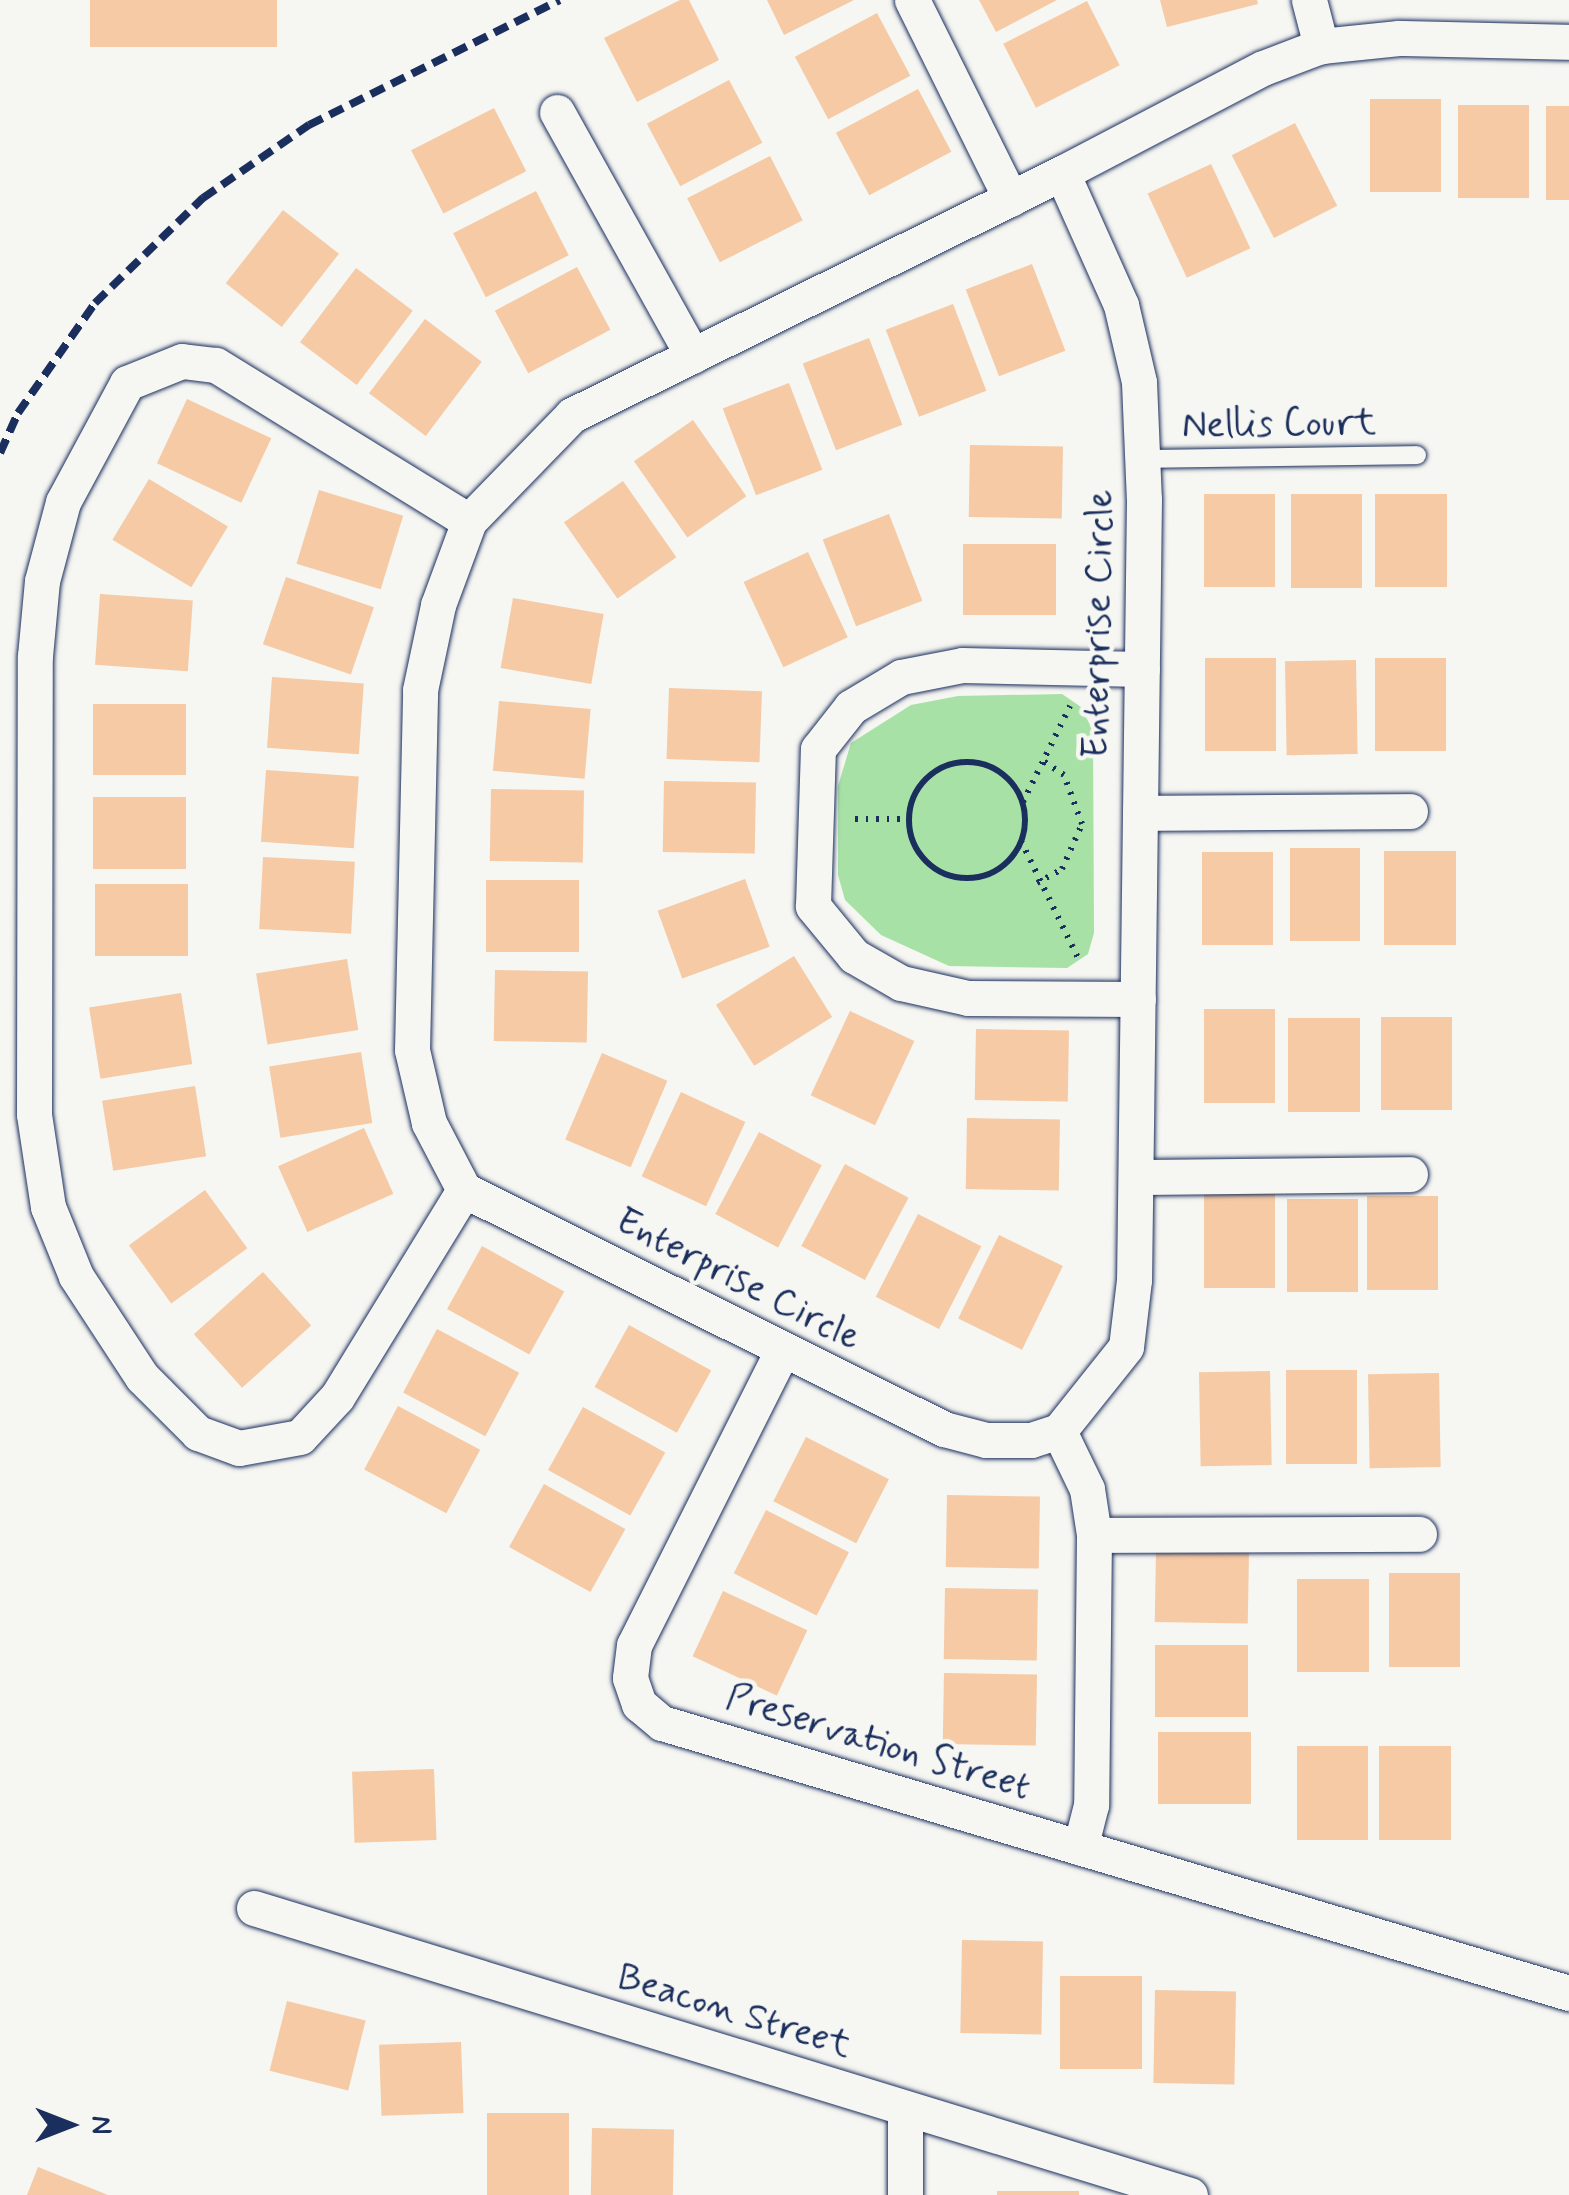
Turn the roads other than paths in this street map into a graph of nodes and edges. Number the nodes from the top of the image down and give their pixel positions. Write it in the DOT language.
graph roads {
  1 [pos="912,0"];
  2 [pos="1309,0"];
  3 [pos="1569,42"];
  4 [pos="1322,46"];
  5 [pos="557,112"];
  6 [pos="1062,173"];
  7 [pos="1011,199"];
  8 [pos="693,356"];
  9 [pos="1417,455"];
  10 [pos="1143,460"];
  11 [pos="469,520"];
  12 [pos="1142,669"];
  13 [pos="1410,811"];
  14 [pos="1140,813"];
  15 [pos="1138,999"];
  16 [pos="1410,1174"];
  17 [pos="1136,1177"];
  18 [pos="464,1190"];
  19 [pos="782,1351"];
  20 [pos="1059,1431"];
  21 [pos="1420,1534"];
  22 [pos="1094,1535"];
  23 [pos="1080,1848"];
  24 [pos="254,1908"];
  25 [pos="1569,1993"];
  26 [pos="905,2109"];
  27 [pos="905,2195"];
  28 [pos="1190,2195"];
  1 -- 7 [label="street"];
  2 -- 4 [label="street"];
  3 -- 4 [label="street"];
  4 -- 6 [label="street"];
  5 -- 8 [label="street"];
  6 -- 7 [label="street"];
  6 -- 10 [label="street, Enterprise Circle"];
  7 -- 8 [label="street"];
  8 -- 11 [label="street"];
  9 -- 10 [label="lane, Nellis Court"];
  10 -- 12 [label="street, Enterprise Circle"];
  11 -- 18 [label="street"];
  11 -- 18 [label="street"];
  12 -- 14 [label="street, Enterprise Circle"];
  12 -- 15 [label="street"];
  13 -- 14 [label="street"];
  14 -- 15 [label="street, Enterprise Circle"];
  15 -- 17 [label="street, Enterprise Circle"];
  16 -- 17 [label="street"];
  17 -- 20 [label="street, Enterprise Circle"];
  18 -- 19 [label="street, Enterprise Circle"];
  19 -- 20 [label="street, Enterprise Circle"];
  19 -- 23 [label="street, Preservation Street"];
  20 -- 22 [label="street"];
  21 -- 22 [label="street"];
  22 -- 23 [label="street"];
  23 -- 25 [label="street, Preservation Street"];
  24 -- 26 [label="street, Beacon Street"];
  26 -- 27 [label="street"];
  26 -- 28 [label="street, Beacon Street"];
}
